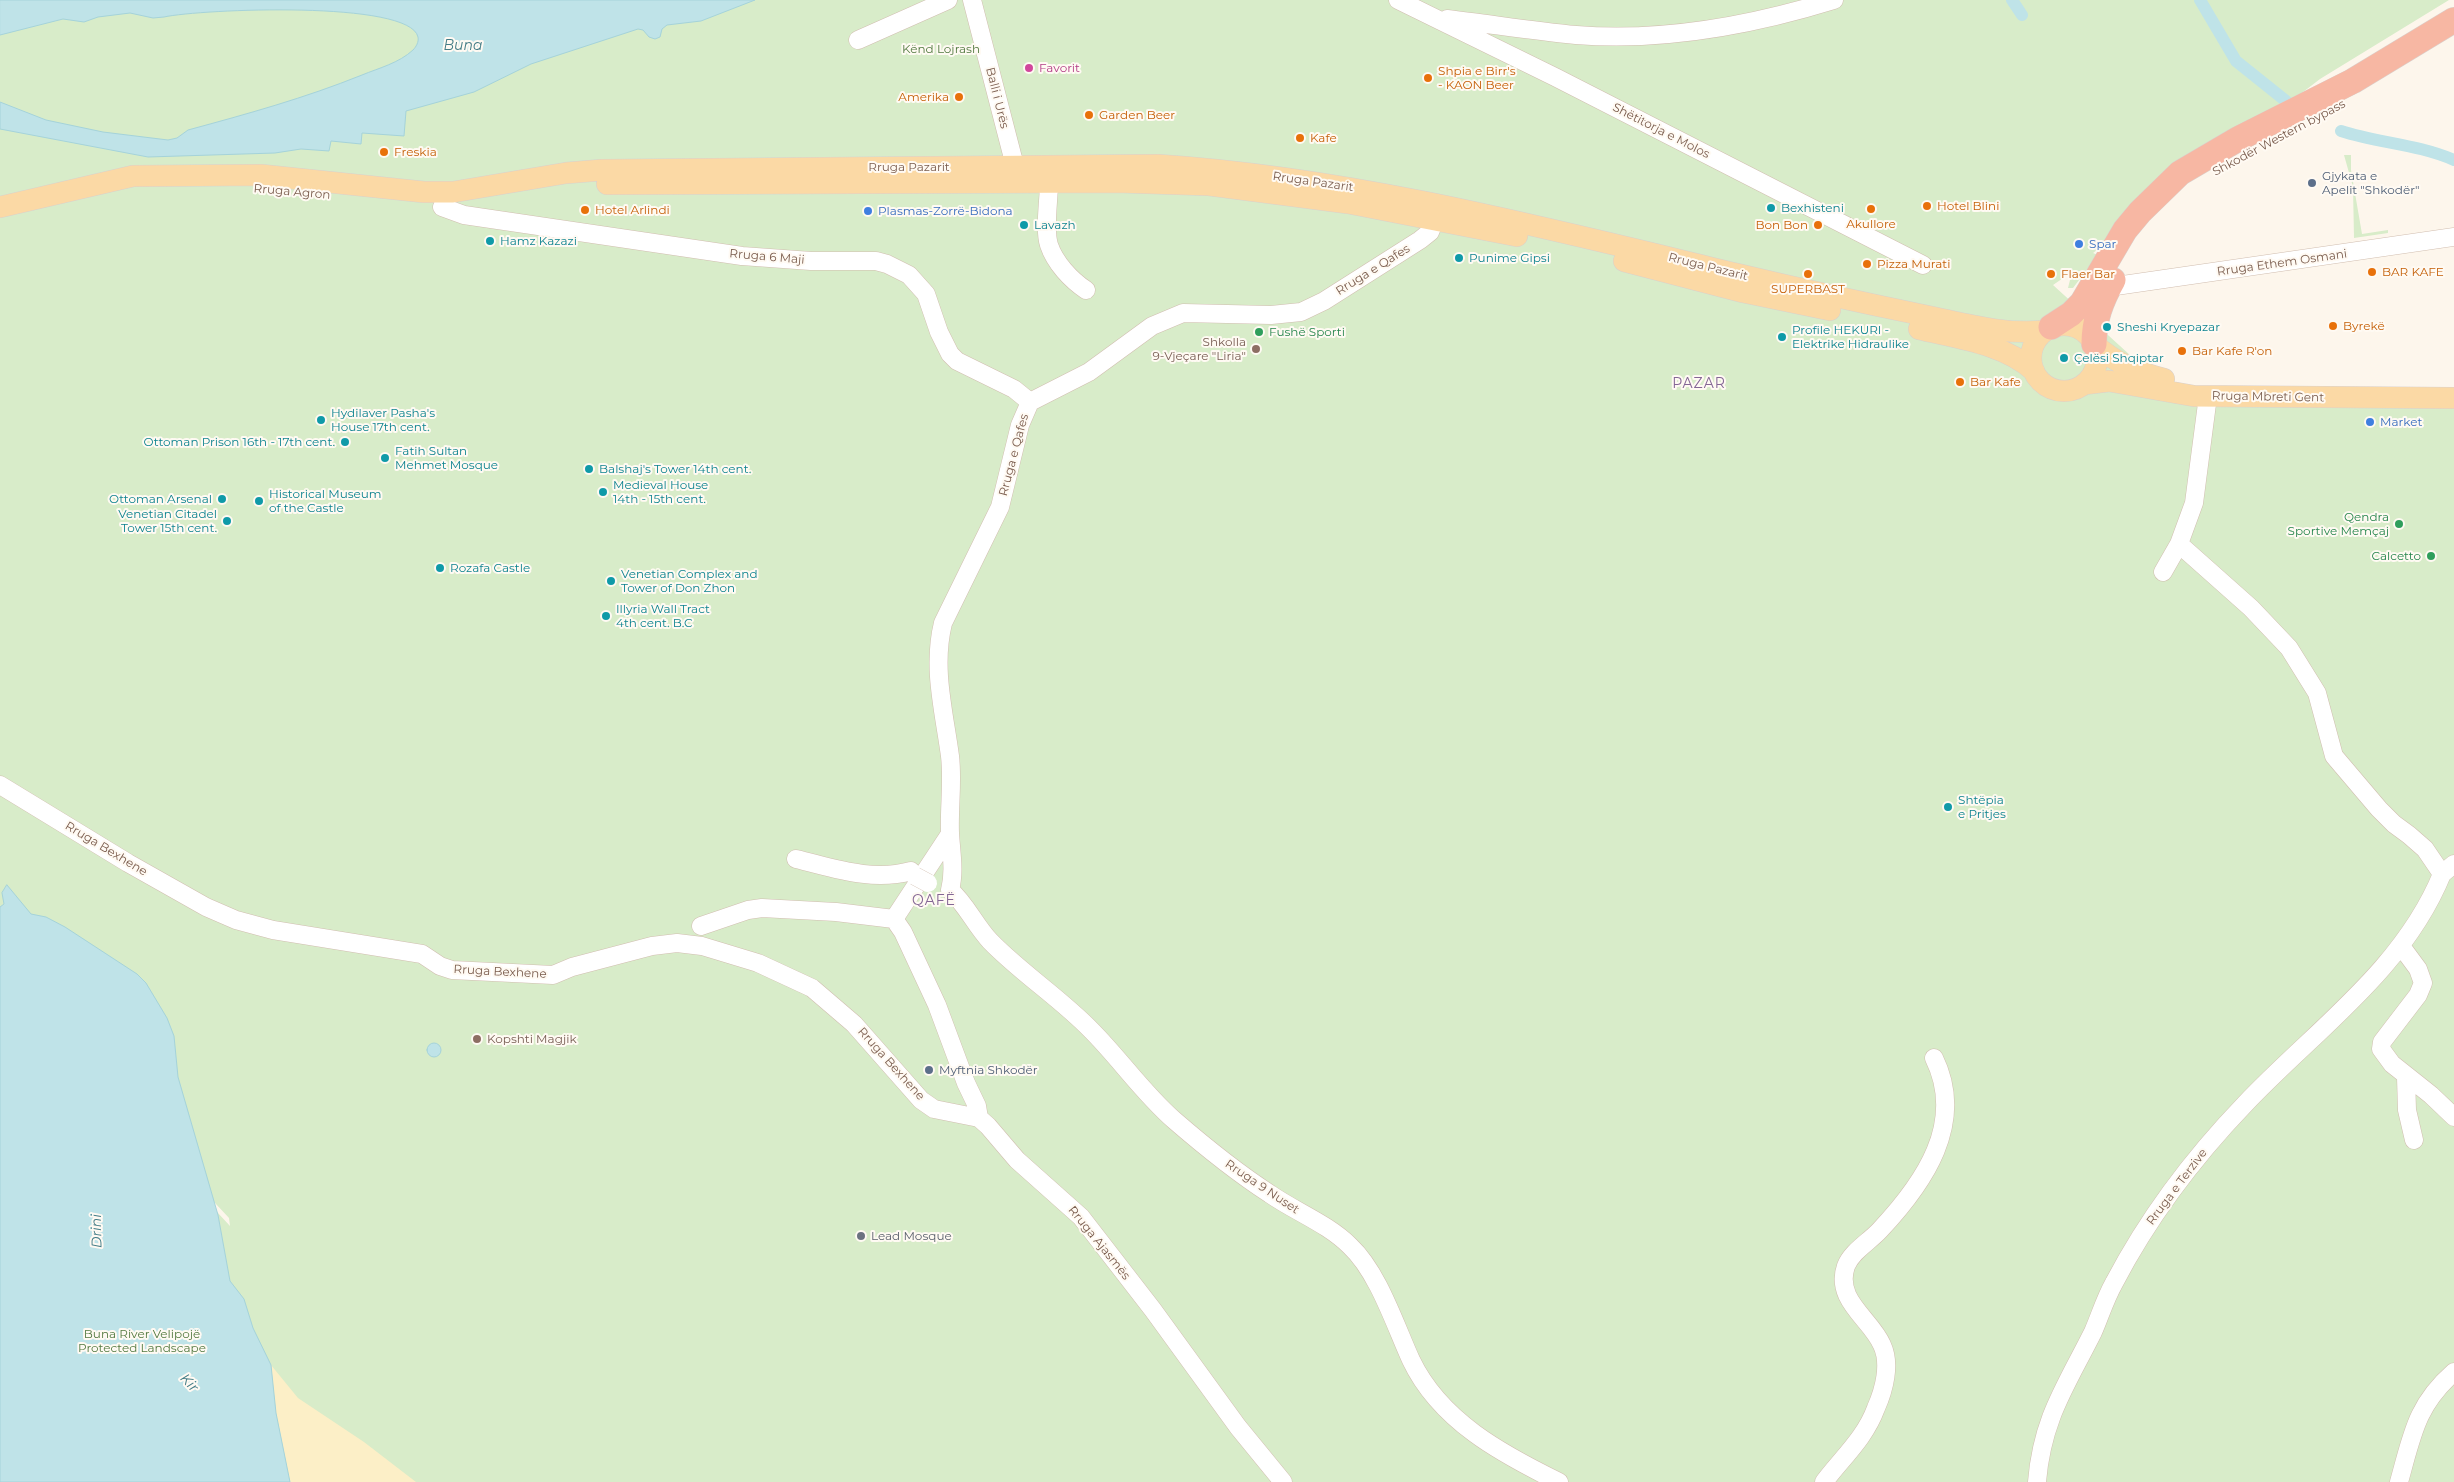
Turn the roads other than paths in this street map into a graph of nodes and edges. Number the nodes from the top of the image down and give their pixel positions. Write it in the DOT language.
graph roads {
  1 [pos="948,0"];
  2 [pos="972,0"];
  3 [pos="1398,0"];
  4 [pos="1834,0"];
  5 [pos="1434,17"];
  6 [pos="2454,20"];
  7 [pos="2454,39"];
  8 [pos="858,40"];
  9 [pos="1015,166"];
  10 [pos="566,173"];
  11 [pos="1049,183"];
  12 [pos="585,185"];
  13 [pos="0,207"];
  14 [pos="442,207"];
  15 [pos="0,219"];
  16 [pos="1435,220"];
  17 [pos="2454,237"];
  18 [pos="1923,265"];
  19 [pos="2103,284"];
  20 [pos="1086,290"];
  21 [pos="2047,329"];
  22 [pos="2094,344"];
  23 [pos="2034,371"];
  24 [pos="2084,384"];
  25 [pos="2454,385"];
  26 [pos="2208,396"];
  27 [pos="2454,398"];
  28 [pos="1030,402"];
  29 [pos="2179,544"];
  30 [pos="2163,572"];
  31 [pos="0,784"];
  32 [pos="950,834"];
  33 [pos="796,859"];
  34 [pos="2448,869"];
  35 [pos="950,890"];
  36 [pos="894,919"];
  37 [pos="701,926"];
  38 [pos="2401,946"];
  39 [pos="1934,1058"];
  40 [pos="2406,1077"];
  41 [pos="2454,1117"];
  42 [pos="979,1118"];
  43 [pos="2414,1140"];
  44 [pos="2454,1372"];
  45 [pos="1283,1482"];
  46 [pos="1559,1482"];
  47 [pos="1824,1482"];
  48 [pos="2036,1482"];
  49 [pos="2399,1482"];
  1 -- 8 [label="street"];
  2 -- 9 [label="street, Balli i Urës"];
  3 -- 5 [label="street, Shëtitorja e Molos"];
  4 -- 5 [label="street"];
  5 -- 18 [label="street, Shëtitorja e Molos"];
  6 -- 19 [label="highway, Shkodër Western bypass"];
  7 -- 19 [label="highway, Shkodër Western bypass"];
  9 -- 10 [label="main road, Rruga Pazarit"];
  9 -- 21 [label="main road, Rruga Pazarit"];
  10 -- 13 [label="main road, Rruga Agron"];
  11 -- 12 [label="main road, Rruga Pazarit"];
  11 -- 16 [label="main road, Rruga Pazarit"];
  11 -- 20 [label="street"];
  12 -- 14 [label="main road, Rruga Agron"];
  14 -- 15 [label="main road, Rruga Agron"];
  14 -- 28 [label="street, Rruga 6 Maji"];
  16 -- 23 [label="main road, Rruga Pazarit"];
  16 -- 28 [label="street, Rruga e Qafes"];
  17 -- 19 [label="street, Rruga Ethem Osmani"];
  19 -- 21 [label="highway"];
  19 -- 22 [label="highway, Shkodër Western bypass"];
  21 -- 22 [label="main road, Rruga Mbreti Gent"];
  21 -- 23 [label="main road"];
  22 -- 24 [label="main road"];
  22 -- 25 [label="main road, Rruga Mbreti Gent"];
  23 -- 24 [label="main road, Rruga Mbreti Gent"];
  24 -- 26 [label="main road, Rruga Mbreti Gent"];
  26 -- 27 [label="main road, Rruga Mbreti Gent"];
  26 -- 29 [label="street"];
  28 -- 32 [label="street, Rruga e Qafes"];
  29 -- 30 [label="street"];
  29 -- 34 [label="street"];
  31 -- 42 [label="street, Rruga Bexhene"];
  32 -- 35 [label="street, Rruga e Qafes"];
  32 -- 36 [label="street"];
  33 -- 35 [label="street"];
  34 -- 38 [label="street, Rruga e Terzive"];
  35 -- 46 [label="street, Rruga 9 Nuset"];
  36 -- 37 [label="street"];
  36 -- 42 [label="street, Rruga Ajasmës"];
  38 -- 40 [label="street"];
  38 -- 48 [label="street, Rruga e Terzive"];
  39 -- 47 [label="street"];
  40 -- 41 [label="street"];
  40 -- 43 [label="street"];
  42 -- 45 [label="street, Rruga Ajasmës"];
  44 -- 49 [label="street"];
}
